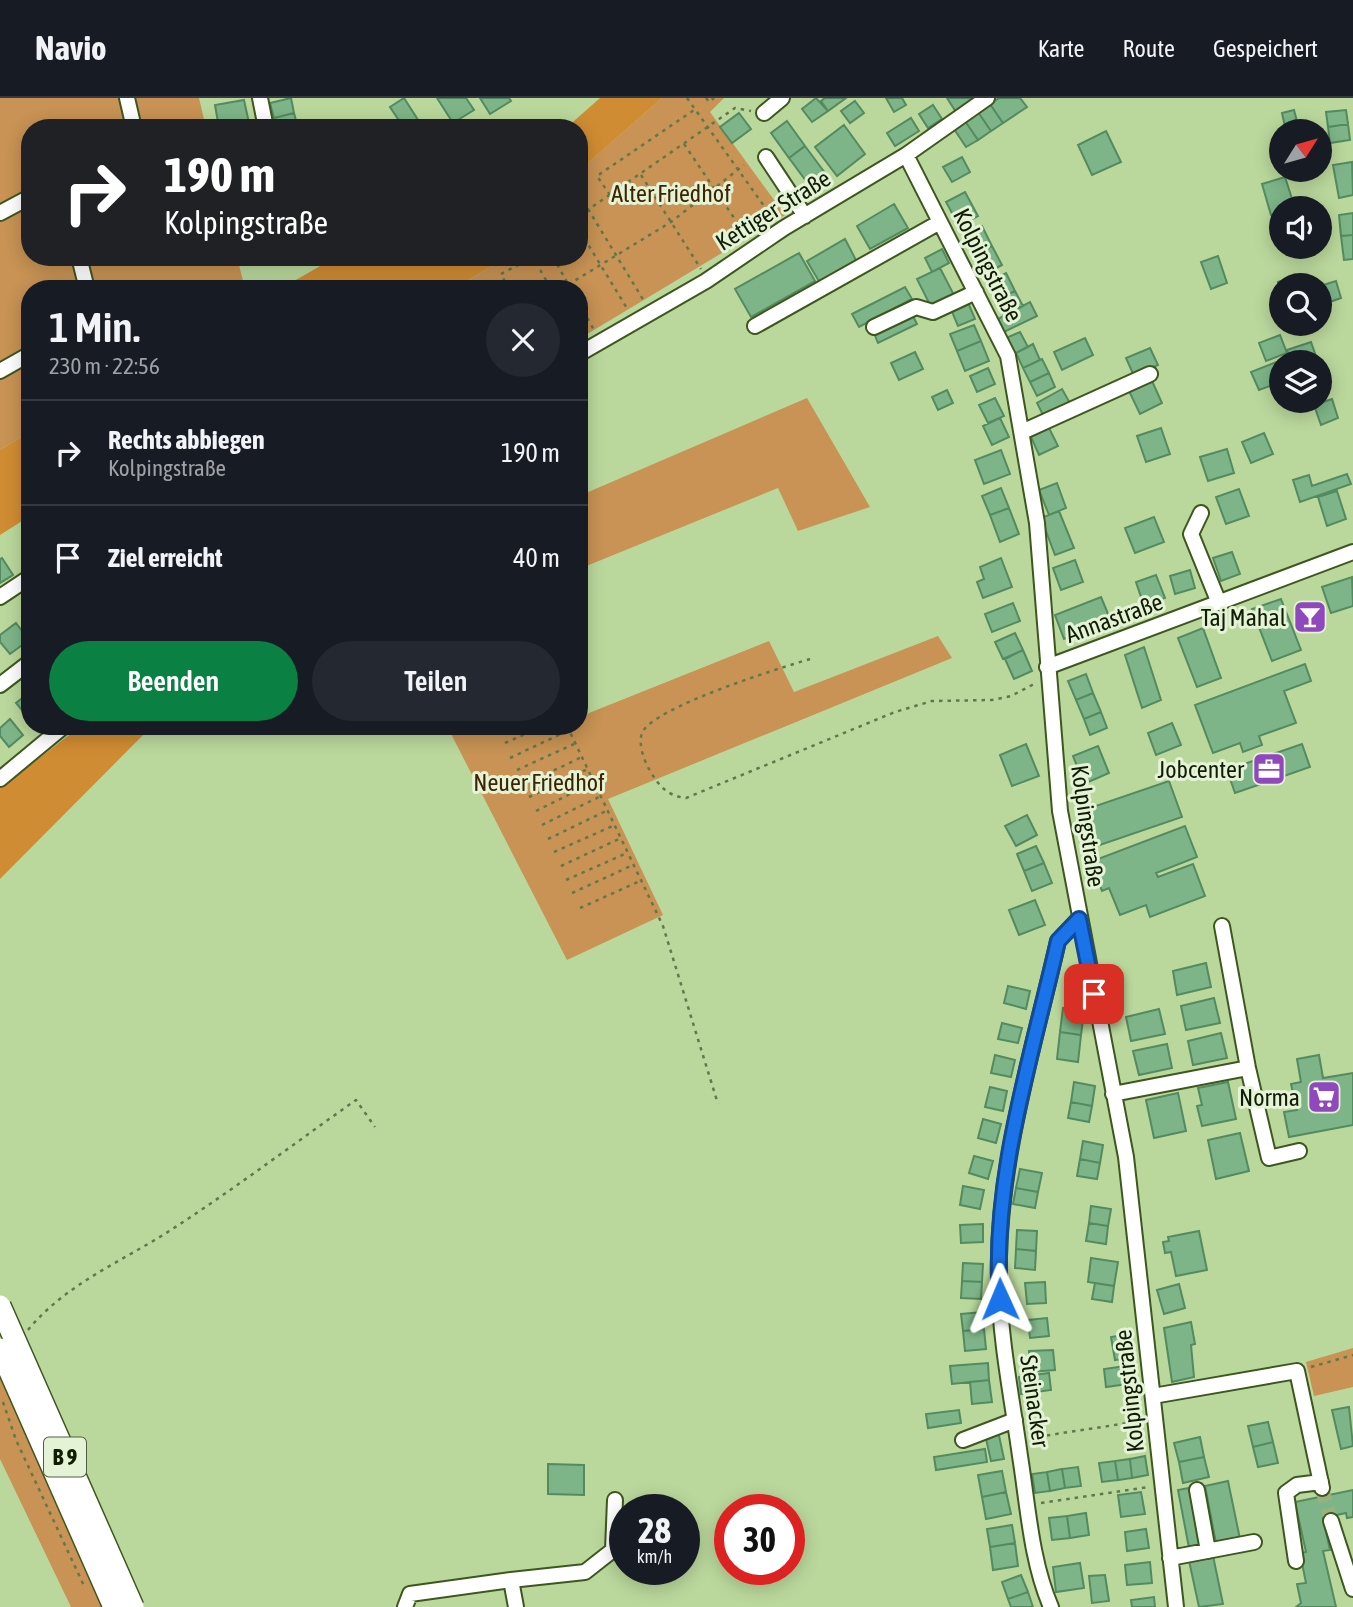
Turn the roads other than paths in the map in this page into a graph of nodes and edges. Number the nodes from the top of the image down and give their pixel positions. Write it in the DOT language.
graph roads {
  1 [pos="127,98"];
  2 [pos="260,98"];
  3 [pos="782,98"];
  4 [pos="987,98"];
  5 [pos="764,113"];
  6 [pos="132,119"];
  7 [pos="264,119"];
  8 [pos="905,155"];
  9 [pos="766,157"];
  10 [pos="21,202"];
  11 [pos="0,213"];
  12 [pos="805,216"];
  13 [pos="940,222"];
  14 [pos="976,292"];
  15 [pos="755,326"];
  16 [pos="874,327"];
  17 [pos="588,349"];
  18 [pos="21,359"];
  19 [pos="0,371"];
  20 [pos="1150,374"];
  21 [pos="1021,432"];
  22 [pos="1201,513"];
  23 [pos="1353,552"];
  24 [pos="21,583"];
  25 [pos="0,597"];
  26 [pos="1219,603"];
  27 [pos="21,669"];
  28 [pos="1048,671"];
  29 [pos="0,685"];
  30 [pos="53,735"];
  31 [pos="0,779"];
  32 [pos="1079,919"];
  33 [pos="1222,926"];
  34 [pos="1248,1068"];
  35 [pos="1114,1094"];
  36 [pos="1299,1151"];
  37 [pos="0,1306"];
  38 [pos="0,1349"];
  39 [pos="1153,1396"];
  40 [pos="1015,1420"];
  41 [pos="963,1440"];
  42 [pos="1197,1490"];
  43 [pos="1331,1521"];
  44 [pos="1254,1542"];
  45 [pos="1208,1551"];
  46 [pos="609,1553"];
  47 [pos="1170,1558"];
  48 [pos="1296,1561"];
  49 [pos="511,1580"];
  50 [pos="1353,1589"];
  51 [pos="114,1607"];
  52 [pos="133,1607"];
  53 [pos="405,1607"];
  54 [pos="516,1607"];
  55 [pos="1051,1607"];
  56 [pos="1176,1607"];
  1 -- 6 [label="street"];
  2 -- 7 [label="street"];
  3 -- 5 [label="street"];
  4 -- 8 [label="street, Kettiger Straße"];
  8 -- 12 [label="street, Kettiger Straße"];
  8 -- 13 [label="street, Kolpingstraße"];
  9 -- 12 [label="street"];
  10 -- 11 [label="street"];
  12 -- 17 [label="street, Kettiger Straße"];
  13 -- 14 [label="street, Kolpingstraße"];
  13 -- 15 [label="street"];
  14 -- 16 [label="street"];
  14 -- 21 [label="street, Kolpingstraße"];
  18 -- 19 [label="street"];
  20 -- 21 [label="street"];
  21 -- 28 [label="street, Kolpingstraße"];
  22 -- 26 [label="street"];
  23 -- 26 [label="street, Annastraße"];
  24 -- 25 [label="street"];
  26 -- 28 [label="street, Annastraße"];
  27 -- 29 [label="street"];
  28 -- 32 [label="street, Kolpingstraße"];
  30 -- 31 [label="street"];
  32 -- 35 [label="street, Kolpingstraße"];
  32 -- 40 [label="street, Steinacker"];
  33 -- 34 [label="street"];
  34 -- 35 [label="street"];
  34 -- 36 [label="street"];
  35 -- 39 [label="street, Kolpingstraße"];
  37 -- 52 [label="highway, B 9, bridge"];
  38 -- 51 [label="highway, B 9, bridge"];
  39 -- 47 [label="street, Kolpingstraße"];
  39 -- 48 [label="street"];
  40 -- 41 [label="street"];
  40 -- 55 [label="street, Steinacker"];
  42 -- 45 [label="street"];
  43 -- 50 [label="street"];
  44 -- 45 [label="street"];
  45 -- 47 [label="street"];
  46 -- 49 [label="street"];
  47 -- 56 [label="street, Kolpingstraße"];
  49 -- 53 [label="street"];
  49 -- 54 [label="street"];
}
